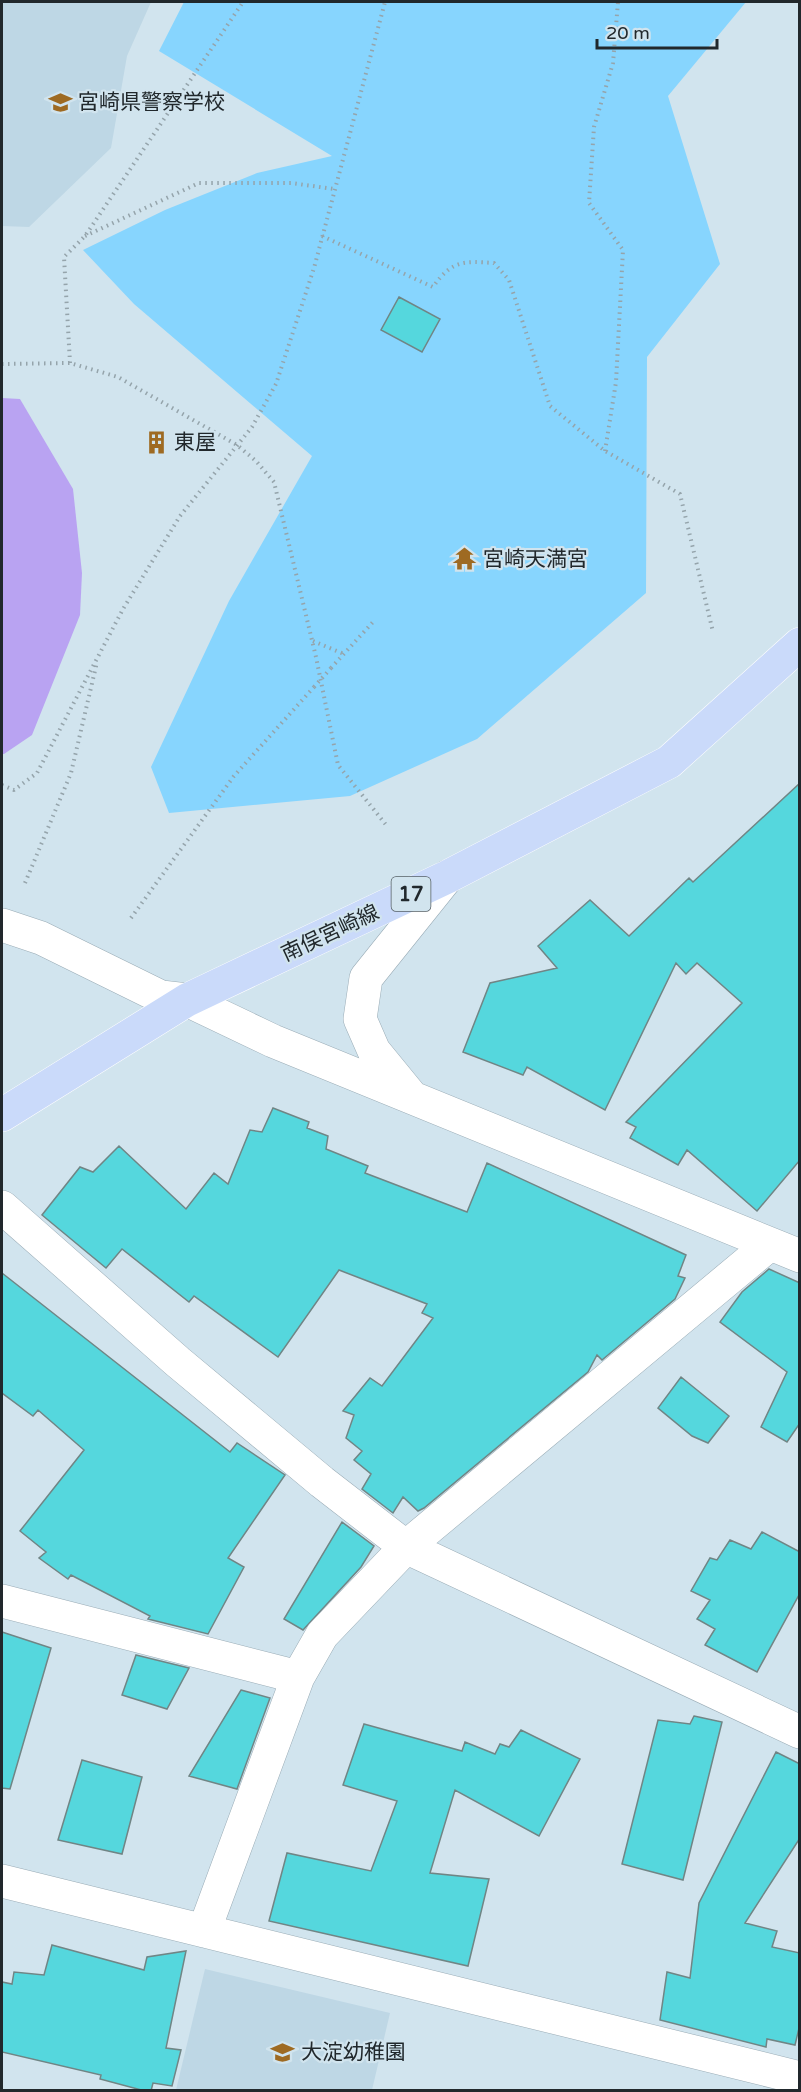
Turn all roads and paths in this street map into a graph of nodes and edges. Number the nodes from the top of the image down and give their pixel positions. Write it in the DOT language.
graph roads {
  1 [pos="243,2"];
  2 [pos="385,2"];
  3 [pos="618,2"];
  4 [pos="334,189"];
  5 [pos="85,236"];
  6 [pos="322,236"];
  7 [pos="70,363"];
  8 [pos="2,364"];
  9 [pos="237,446"];
  10 [pos="605,451"];
  11 [pos="373,622"];
  12 [pos="713,632"];
  13 [pos="312,641"];
  14 [pos="800,644"];
  15 [pos="344,654"];
  16 [pos="99,656"];
  17 [pos="2,785"];
  18 [pos="387,826"];
  19 [pos="447,877"];
  20 [pos="25,883"];
  21 [pos="131,918"];
  22 [pos="2,925"];
  23 [pos="188,1000"];
  24 [pos="413,1099"];
  25 [pos="2,1115"];
  26 [pos="2,1207"];
  27 [pos="785,1250"];
  28 [pos="406,1547"];
  29 [pos="2,1601"];
  30 [pos="298,1677"];
  31 [pos="800,1732"];
  32 [pos="2,1881"];
  33 [pos="204,1931"];
  34 [pos="800,2078"];
  1 -- 5 [label="path"];
  2 -- 4 [label="path"];
  3 -- 10 [label="path"];
  4 -- 5 [label="path"];
  4 -- 6 [label="path"];
  5 -- 7 [label="path"];
  6 -- 9 [label="path"];
  6 -- 10 [label="path"];
  7 -- 8 [label="path"];
  7 -- 9 [label="path"];
  9 -- 13 [label="path"];
  9 -- 16 [label="path"];
  10 -- 12 [label="path"];
  11 -- 15 [label="path"];
  13 -- 15 [label="path"];
  13 -- 18 [label="path"];
  14 -- 19 [label="main road, 南俣宮崎線 / 17"];
  15 -- 21 [label="path, bridge"];
  16 -- 17 [label="path"];
  16 -- 20 [label="path"];
  19 -- 23 [label="main road, 南俣宮崎線 / 17"];
  19 -- 24 [label="street"];
  22 -- 23 [label="street"];
  23 -- 24 [label="street"];
  23 -- 25 [label="main road, 南俣宮崎線 / 17"];
  24 -- 27 [label="street"];
  26 -- 28 [label="street"];
  27 -- 28 [label="street"];
  28 -- 30 [label="street"];
  28 -- 31 [label="street"];
  29 -- 30 [label="street"];
  30 -- 33 [label="street"];
  32 -- 33 [label="street"];
  33 -- 34 [label="street"];
}
